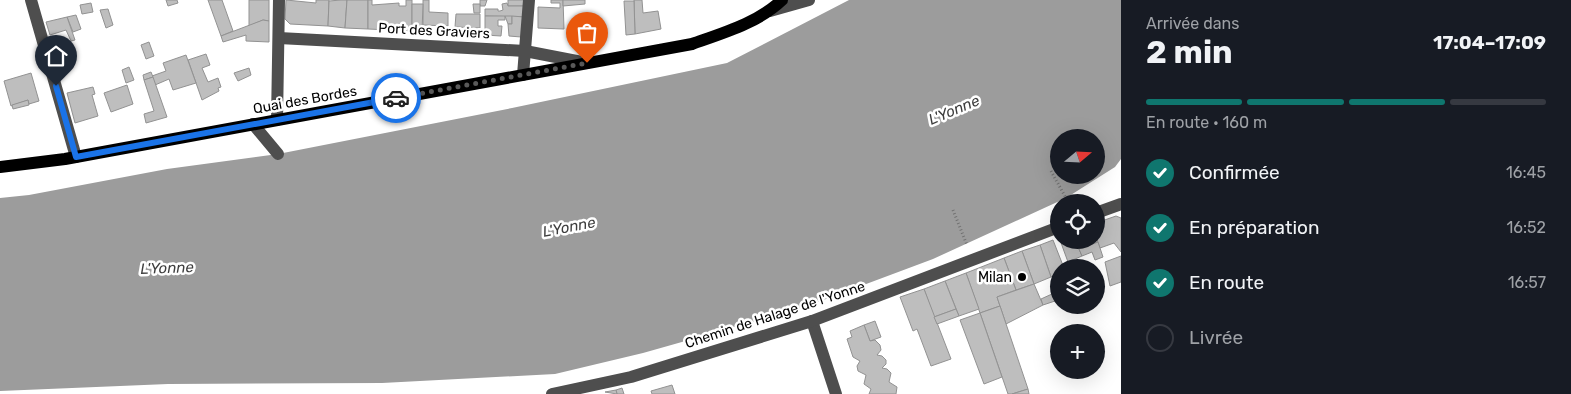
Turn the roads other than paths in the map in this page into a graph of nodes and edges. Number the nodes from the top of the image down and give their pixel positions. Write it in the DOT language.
graph roads {
  1 [pos="32,0"];
  2 [pos="279,0"];
  3 [pos="529,0"];
  4 [pos="782,0"];
  5 [pos="809,0"];
  6 [pos="770,11"];
  7 [pos="278,38"];
  8 [pos="525,51"];
  9 [pos="587,63"];
  10 [pos="523,75"];
  11 [pos="277,120"];
  12 [pos="253,124"];
  13 [pos="278,154"];
  14 [pos="76,157"];
  15 [pos="0,167"];
  16 [pos="1121,204"];
  17 [pos="1105,210"];
  18 [pos="1050,230"];
  19 [pos="812,321"];
  20 [pos="552,394"];
  21 [pos="836,394"];
  1 -- 14 [label="street"];
  2 -- 7 [label="street"];
  3 -- 8 [label="street"];
  4 -- 6 [label="main road, Quai des Bordes"];
  5 -- 6 [label="street"];
  6 -- 9 [label="main road, Quai des Bordes"];
  7 -- 8 [label="street, Port des Graviers"];
  7 -- 11 [label="street"];
  8 -- 9 [label="street, Port des Graviers"];
  8 -- 10 [label="street"];
  9 -- 10 [label="main road, Quai des Bordes"];
  10 -- 11 [label="main road, Quai des Bordes"];
  11 -- 12 [label="main road, Quai des Bordes"];
  12 -- 13 [label="street"];
  12 -- 14 [label="main road, Quai des Bordes"];
  14 -- 15 [label="main road, Quai des Bordes"];
  16 -- 17 [label="street"];
  18 -- 19 [label="street, Chemin de Halage de l'Yonne"];
  19 -- 20 [label="street, Chemin de Halage de l'Yonne"];
  19 -- 21 [label="street"];
}
